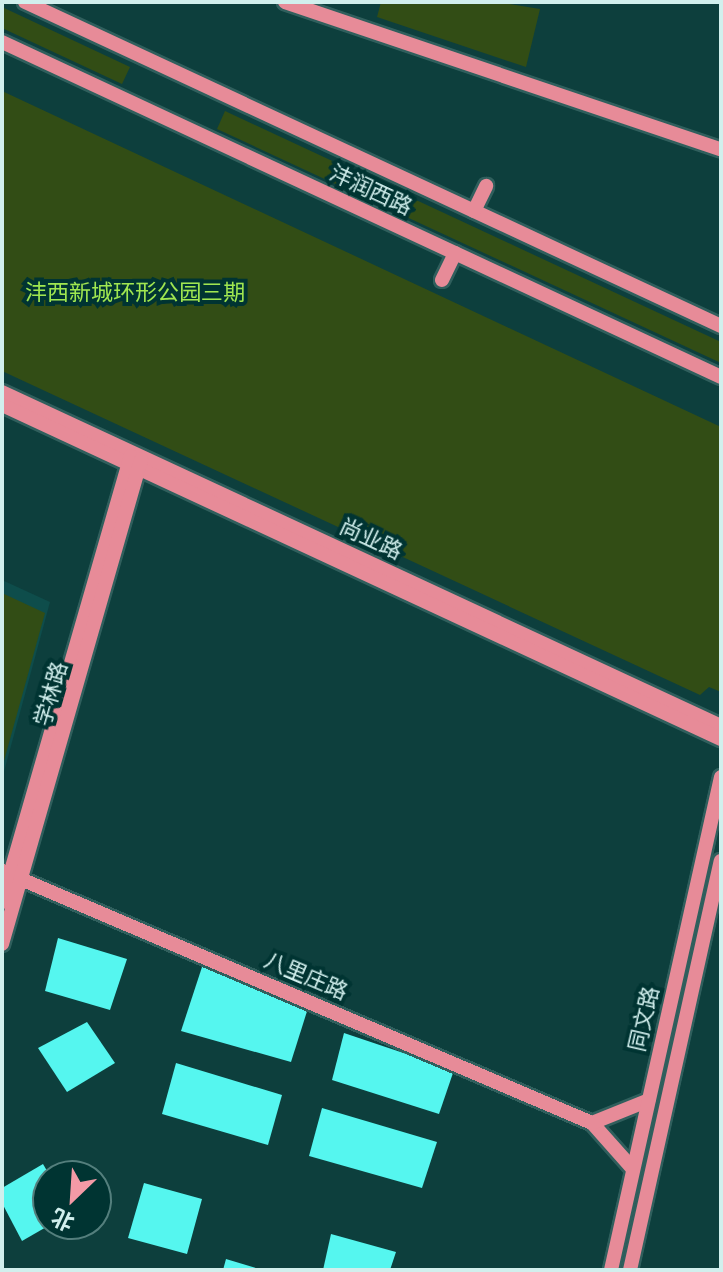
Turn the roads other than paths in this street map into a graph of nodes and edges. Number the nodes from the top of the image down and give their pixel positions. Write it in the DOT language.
graph roads {
  1 [pos="25,2"];
  2 [pos="285,2"];
  3 [pos="2,42"];
  4 [pos="721,150"];
  5 [pos="486,186"];
  6 [pos="474,211"];
  7 [pos="455,253"];
  8 [pos="442,280"];
  9 [pos="720,325"];
  10 [pos="714,374"];
  11 [pos="721,387"];
  12 [pos="2,392"];
  13 [pos="2,405"];
  14 [pos="135,460"];
  15 [pos="721,726"];
  16 [pos="721,739"];
  17 [pos="721,777"];
  18 [pos="721,861"];
  19 [pos="11,874"];
  20 [pos="2,902"];
  21 [pos="2,944"];
  22 [pos="649,1100"];
  23 [pos="592,1123"];
  24 [pos="633,1169"];
  25 [pos="611,1270"];
  26 [pos="630,1270"];
  1 -- 6 [label="street, 沣润西路"];
  2 -- 4 [label="street"];
  3 -- 7 [label="street, 沣润西路"];
  5 -- 6 [label="street"];
  6 -- 9 [label="street, 沣润西路"];
  7 -- 8 [label="street"];
  7 -- 10 [label="street, 沣润西路"];
  10 -- 11 [label="street"];
  12 -- 14 [label="street, 尚业路"];
  13 -- 14 [label="street, 尚业路"];
  14 -- 15 [label="street, 尚业路"];
  14 -- 16 [label="street, 尚业路"];
  14 -- 19 [label="street, 学林路"];
  17 -- 22 [label="street, 同文路"];
  18 -- 26 [label="street, 同文路"];
  19 -- 20 [label="street, 学林路"];
  19 -- 21 [label="street, 学林路"];
  19 -- 23 [label="street, 八里庄路"];
  22 -- 23 [label="street"];
  22 -- 24 [label="street, 同文路"];
  23 -- 24 [label="street"];
  24 -- 25 [label="street, 同文路"];
}
